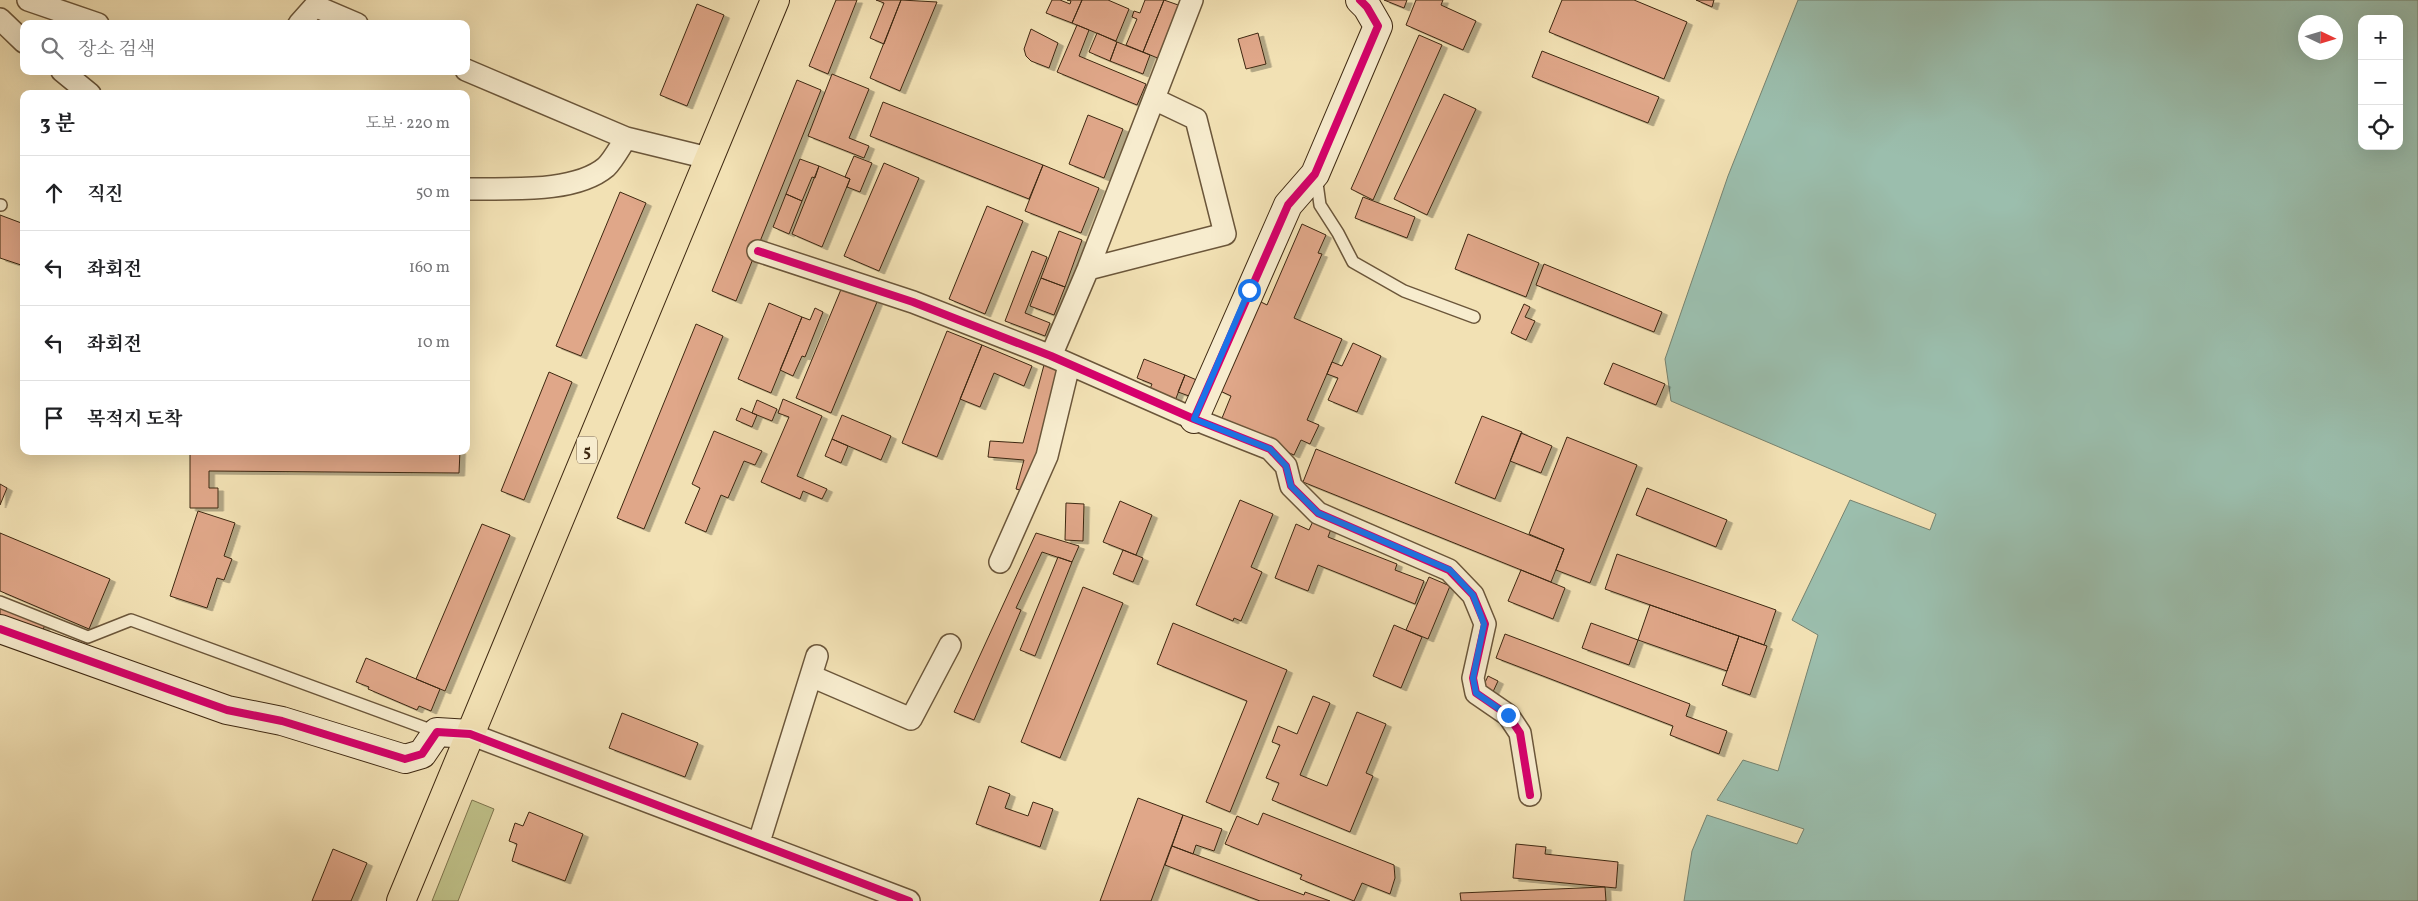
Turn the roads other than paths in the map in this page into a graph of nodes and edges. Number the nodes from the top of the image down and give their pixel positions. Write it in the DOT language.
graph roads {
  1 [pos="28,0"];
  2 [pos="775,0"];
  3 [pos="1192,0"];
  4 [pos="1360,0"];
  5 [pos="0,19"];
  6 [pos="86,20"];
  7 [pos="303,20"];
  8 [pos="347,20"];
  9 [pos="20,38"];
  10 [pos="470,72"];
  11 [pos="67,75"];
  12 [pos="85,90"];
  13 [pos="1154,99"];
  14 [pos="626,138"];
  15 [pos="708,158"];
  16 [pos="1316,174"];
  17 [pos="470,190"];
  18 [pos="758,251"];
  19 [pos="1088,269"];
  20 [pos="1474,317"];
  21 [pos="1060,360"];
  22 [pos="1194,419"];
  23 [pos="1000,562"];
  24 [pos="0,602"];
  25 [pos="0,629"];
  26 [pos="950,645"];
  27 [pos="437,732"];
  28 [pos="470,734"];
  29 [pos="1530,795"];
  30 [pos="759,842"];
  31 [pos="401,901"];
  32 [pos="909,901"];
  1 -- 6 [label="street"];
  2 -- 15 [label="highway, 5"];
  3 -- 13 [label="street"];
  4 -- 16 [label="street"];
  5 -- 9 [label="street"];
  7 -- 8 [label="street"];
  10 -- 14 [label="street"];
  11 -- 12 [label="street"];
  13 -- 19 [label="street"];
  13 -- 19 [label="street"];
  14 -- 15 [label="street"];
  14 -- 17 [label="street"];
  15 -- 28 [label="highway, 5"];
  16 -- 20 [label="lane"];
  16 -- 22 [label="street"];
  18 -- 21 [label="street"];
  19 -- 21 [label="street"];
  21 -- 22 [label="street"];
  21 -- 23 [label="street"];
  22 -- 29 [label="street"];
  24 -- 27 [label="lane"];
  25 -- 27 [label="street"];
  26 -- 30 [label="street"];
  27 -- 28 [label="street"];
  28 -- 30 [label="street"];
  28 -- 31 [label="highway, 5"];
  30 -- 32 [label="street"];
}
